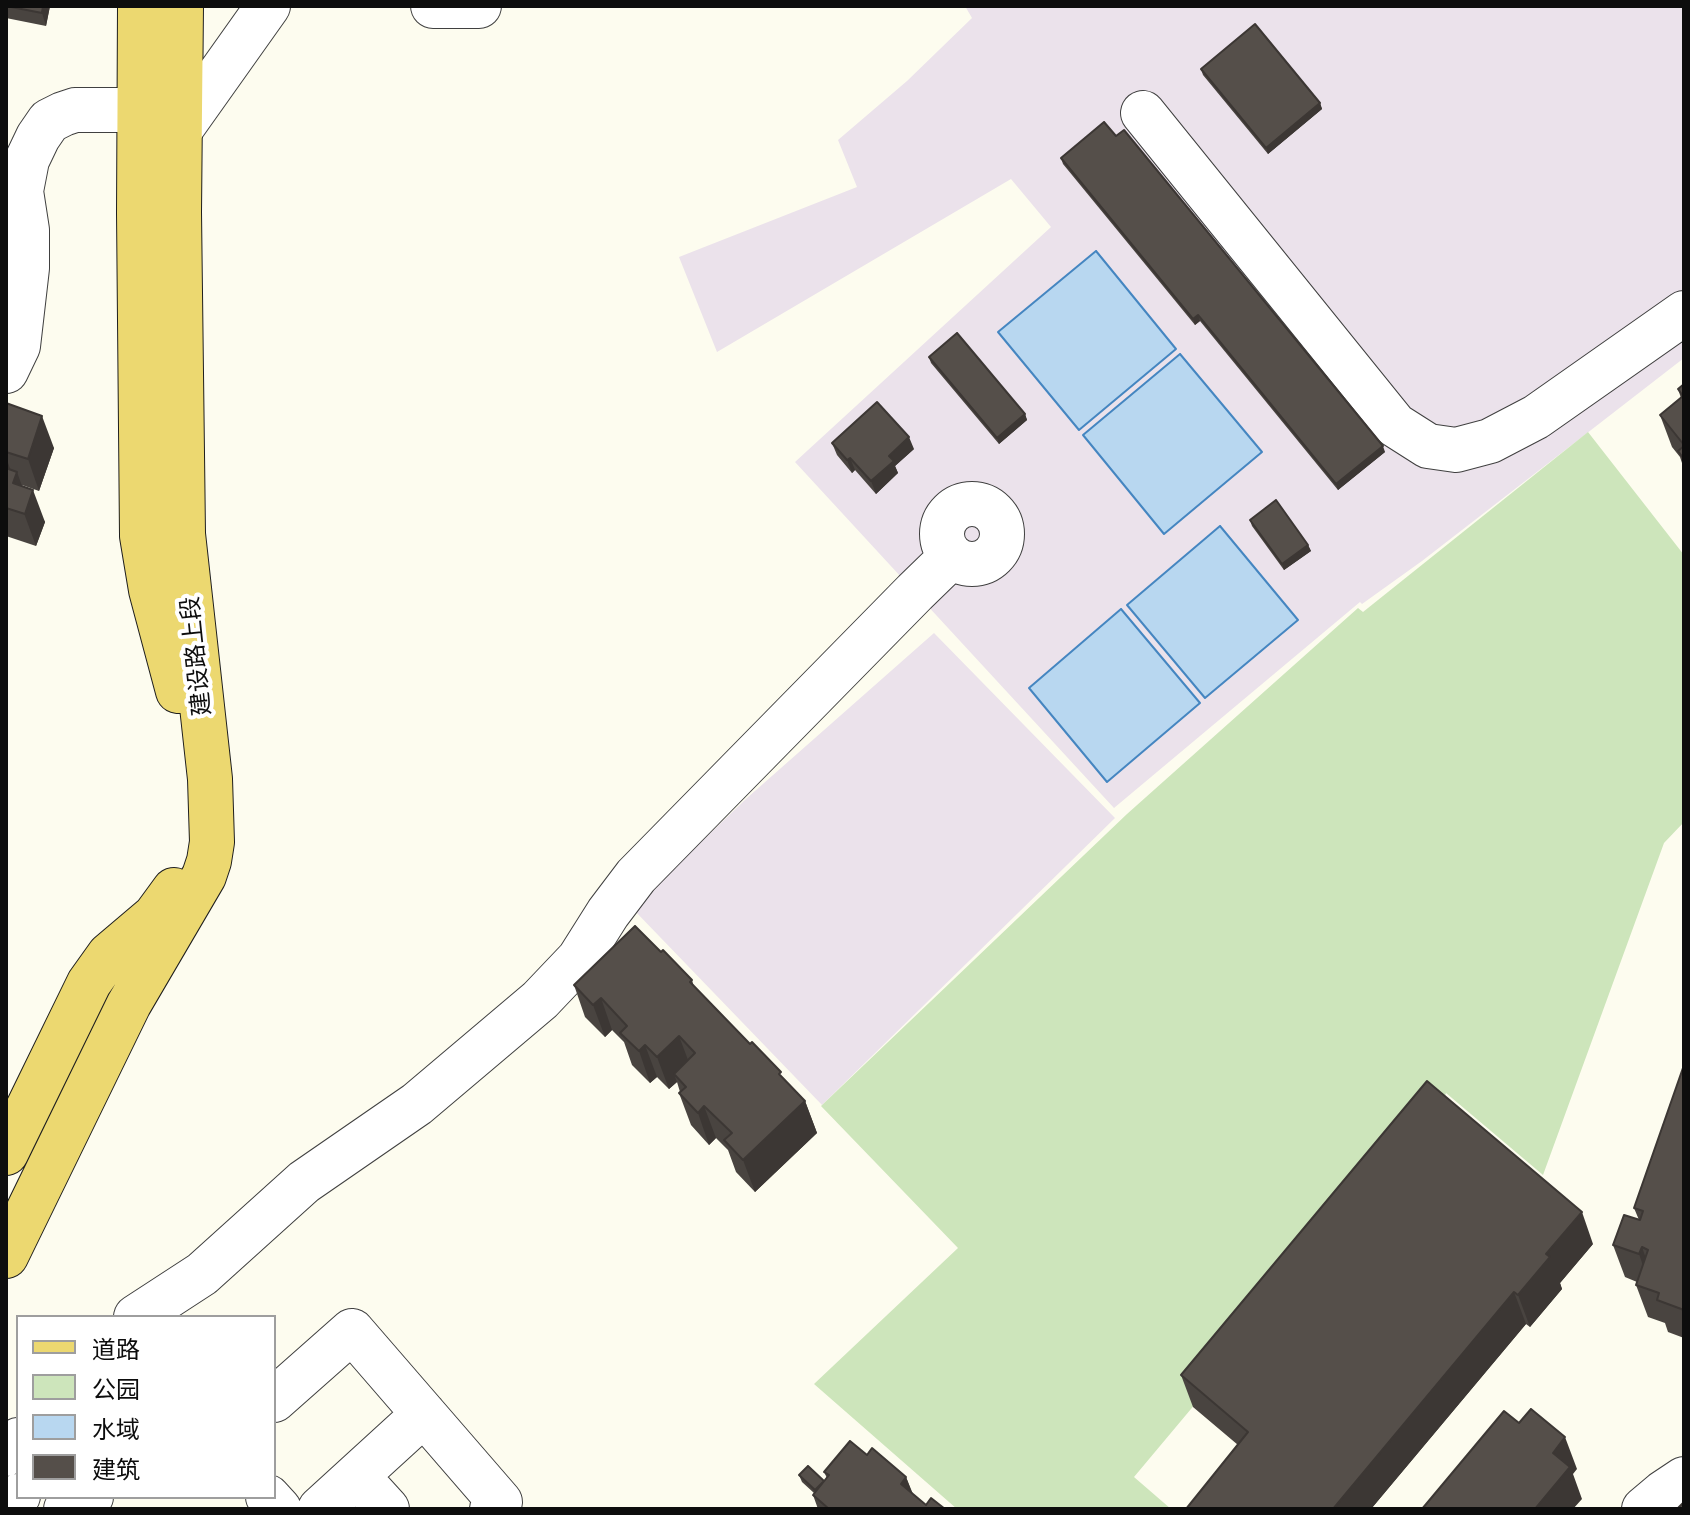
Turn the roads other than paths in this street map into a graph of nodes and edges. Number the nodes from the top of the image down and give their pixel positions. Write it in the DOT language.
graph roads {
  1 [pos="140,6"];
  2 [pos="181,6"];
  3 [pos="268,6"];
  4 [pos="433,6"];
  5 [pos="479,6"];
  6 [pos="139,110"];
  7 [pos="1143,113"];
  8 [pos="180,130"];
  9 [pos="15,214"];
  10 [pos="1684,313"];
  11 [pos="6,371"];
  12 [pos="951,557"];
  13 [pos="6,1153"];
  14 [pos="6,1256"];
  15 [pos="202,1274"];
  16 [pos="139,1315"];
  17 [pos="165,1315"];
  18 [pos="276,1398"];
  19 [pos="424,1414"];
  20 [pos="357,1476"];
  21 [pos="1684,1479"];
  22 [pos="87,1499"];
  23 [pos="496,1505"];
  24 [pos="66,1509"];
  25 [pos="320,1509"];
  26 [pos="387,1509"];
  27 [pos="1644,1509"];
  1 -- 6 [label="main road, 建设路上段"];
  2 -- 8 [label="main road, 建设路上段"];
  3 -- 8 [label="street"];
  4 -- 5 [label="street"];
  6 -- 9 [label="street"];
  6 -- 13 [label="main road, 建设路上段"];
  7 -- 10 [label="street"];
  8 -- 14 [label="main road, 建设路上段"];
  9 -- 11 [label="street"];
  12 -- 15 [label="street"];
  15 -- 16 [label="street"];
  15 -- 17 [label="street"];
  18 -- 19 [label="street"];
  19 -- 20 [label="street"];
  19 -- 23 [label="street"];
  20 -- 25 [label="street"];
  20 -- 26 [label="street"];
  21 -- 27 [label="street"];
  22 -- 24 [label="street"];
}
